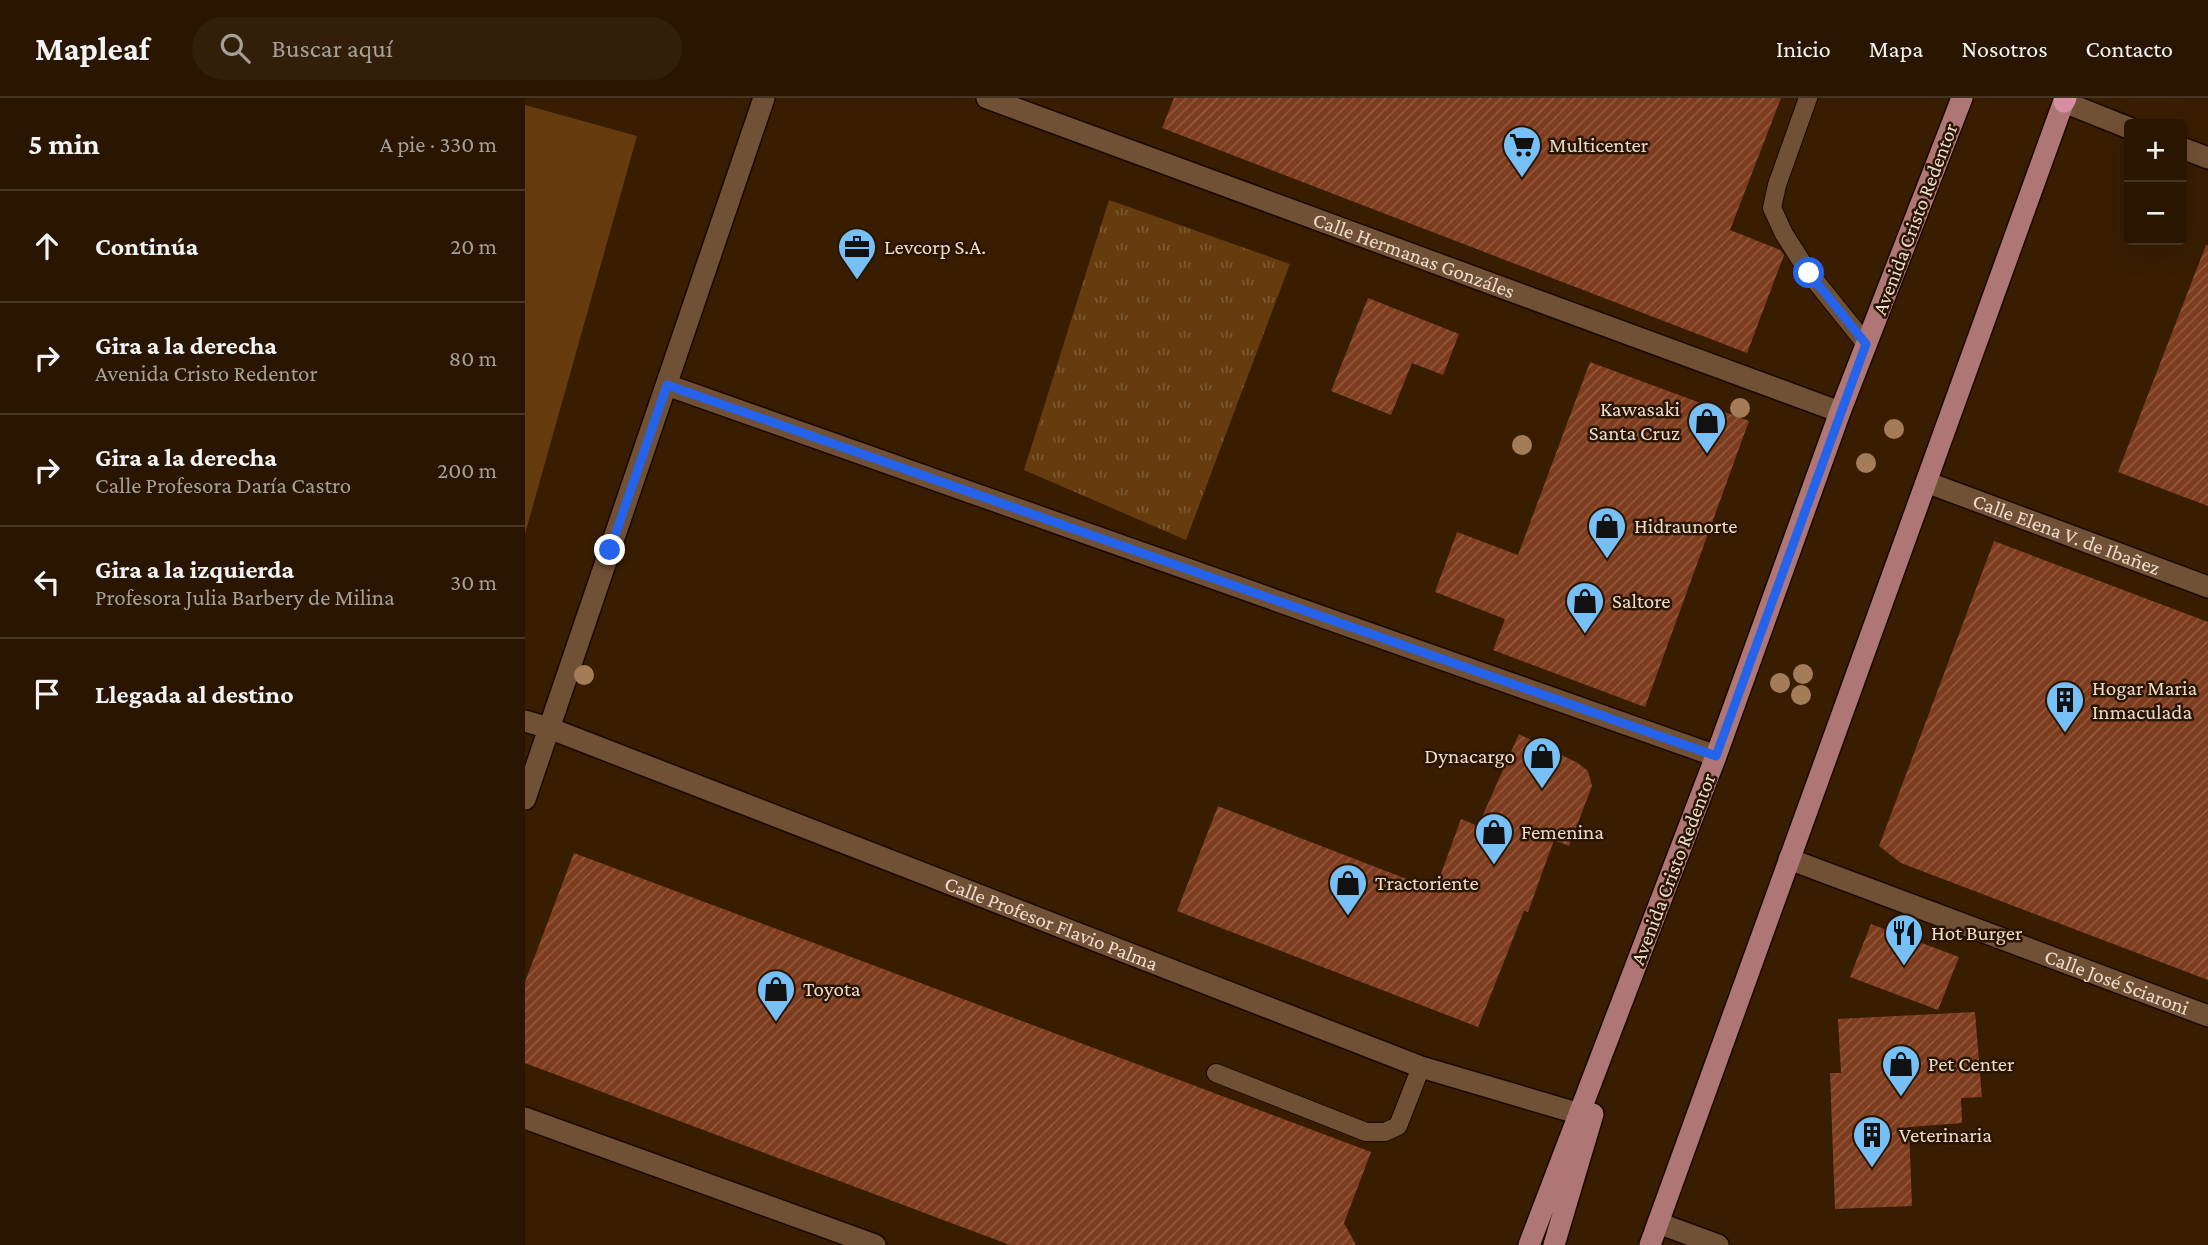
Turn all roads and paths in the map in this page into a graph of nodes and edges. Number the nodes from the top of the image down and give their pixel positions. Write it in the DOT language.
graph roads {
  1 [pos="764,98"];
  2 [pos="987,98"];
  3 [pos="1808,98"];
  4 [pos="1962,98"];
  5 [pos="2065,99"];
  6 [pos="2124,126"];
  7 [pos="2187,150"];
  8 [pos="2208,158"];
  9 [pos="1866,344"];
  10 [pos="667,385"];
  11 [pos="1840,412"];
  12 [pos="1926,482"];
  13 [pos="2208,587"];
  14 [pos="525,721"];
  15 [pos="549,728"];
  16 [pos="1716,756"];
  17 [pos="525,799"];
  18 [pos="1789,859"];
  19 [pos="2208,1016"];
  20 [pos="1600,1060"];
  21 [pos="1421,1066"];
  22 [pos="1216,1073"];
  23 [pos="1580,1114"];
  24 [pos="525,1118"];
  25 [pos="1658,1223"];
  26 [pos="875,1245"];
  27 [pos="1529,1245"];
  28 [pos="1554,1245"];
  29 [pos="1650,1245"];
  30 [pos="1719,1245"];
  1 -- 10 [label="street"];
  2 -- 11 [label="street, Calle Hermanas Gonzáles"];
  3 -- 9 [label="lane"];
  4 -- 9 [label="main road, Avenida Cristo Redentor"];
  5 -- 6 [label="street"];
  5 -- 12 [label="main road"];
  7 -- 8 [label="street"];
  9 -- 11 [label="main road, Avenida Cristo Redentor"];
  10 -- 15 [label="street"];
  10 -- 16 [label="street"];
  11 -- 16 [label="main road, Avenida Cristo Redentor"];
  12 -- 13 [label="street, Calle Elena V. de Ibañez"];
  12 -- 18 [label="main road"];
  14 -- 15 [label="street, Calle Profesor Flavio Palma"];
  15 -- 17 [label="street"];
  15 -- 21 [label="street, Calle Profesor Flavio Palma"];
  16 -- 20 [label="main road, Avenida Cristo Redentor"];
  18 -- 19 [label="street, Calle José Sciaroni"];
  18 -- 25 [label="main road"];
  20 -- 23 [label="main road, Avenida Cristo Redentor"];
  20 -- 28 [label="main road"];
  21 -- 22 [label="lane"];
  21 -- 23 [label="street, Calle Profesor Flavio Palma"];
  23 -- 27 [label="main road, Avenida Cristo Redentor"];
  24 -- 26 [label="street"];
  25 -- 29 [label="main road"];
  25 -- 30 [label="street"];
}
